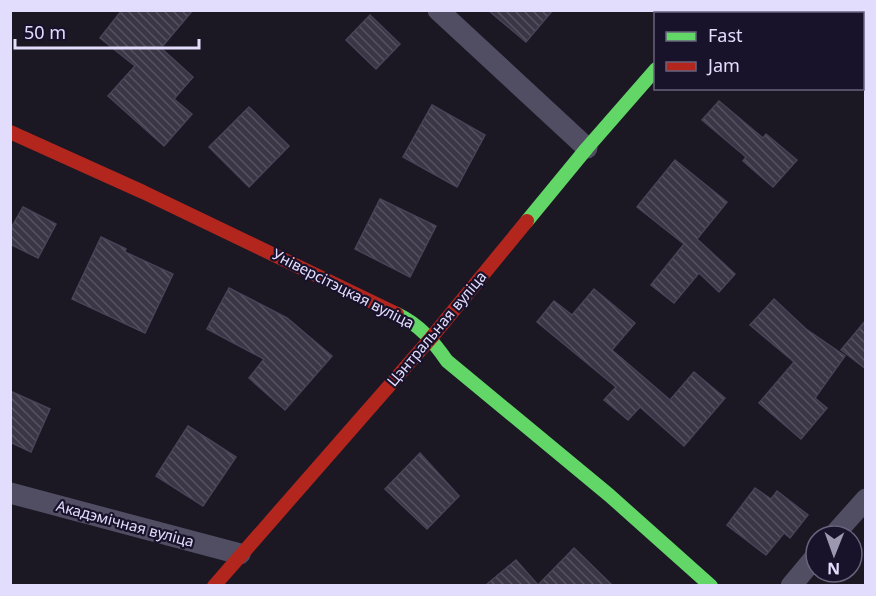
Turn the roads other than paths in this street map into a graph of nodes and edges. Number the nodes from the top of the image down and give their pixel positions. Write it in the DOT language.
graph roads {
  1 [pos="438,10"];
  2 [pos="654,71"];
  3 [pos="10,132"];
  4 [pos="587,148"];
  5 [pos="431,338"];
  6 [pos="10,493"];
  7 [pos="866,499"];
  8 [pos="844,524"];
  9 [pos="240,554"];
  10 [pos="804,570"];
  11 [pos="214,585"];
  12 [pos="711,585"];
  13 [pos="791,585"];
  1 -- 4 [label="street"];
  2 -- 4 [label="street, Цэнтральная вуліца"];
  3 -- 5 [label="street, Універсітэцкая вуліца"];
  4 -- 5 [label="street, Цэнтральная вуліца"];
  5 -- 9 [label="street, Цэнтральная вуліца"];
  5 -- 12 [label="street, Універсітэцкая вуліца"];
  6 -- 9 [label="street, Акадэмічная вуліца"];
  7 -- 8 [label="street"];
  9 -- 11 [label="street, Цэнтральная вуліца"];
  10 -- 13 [label="street"];
}
